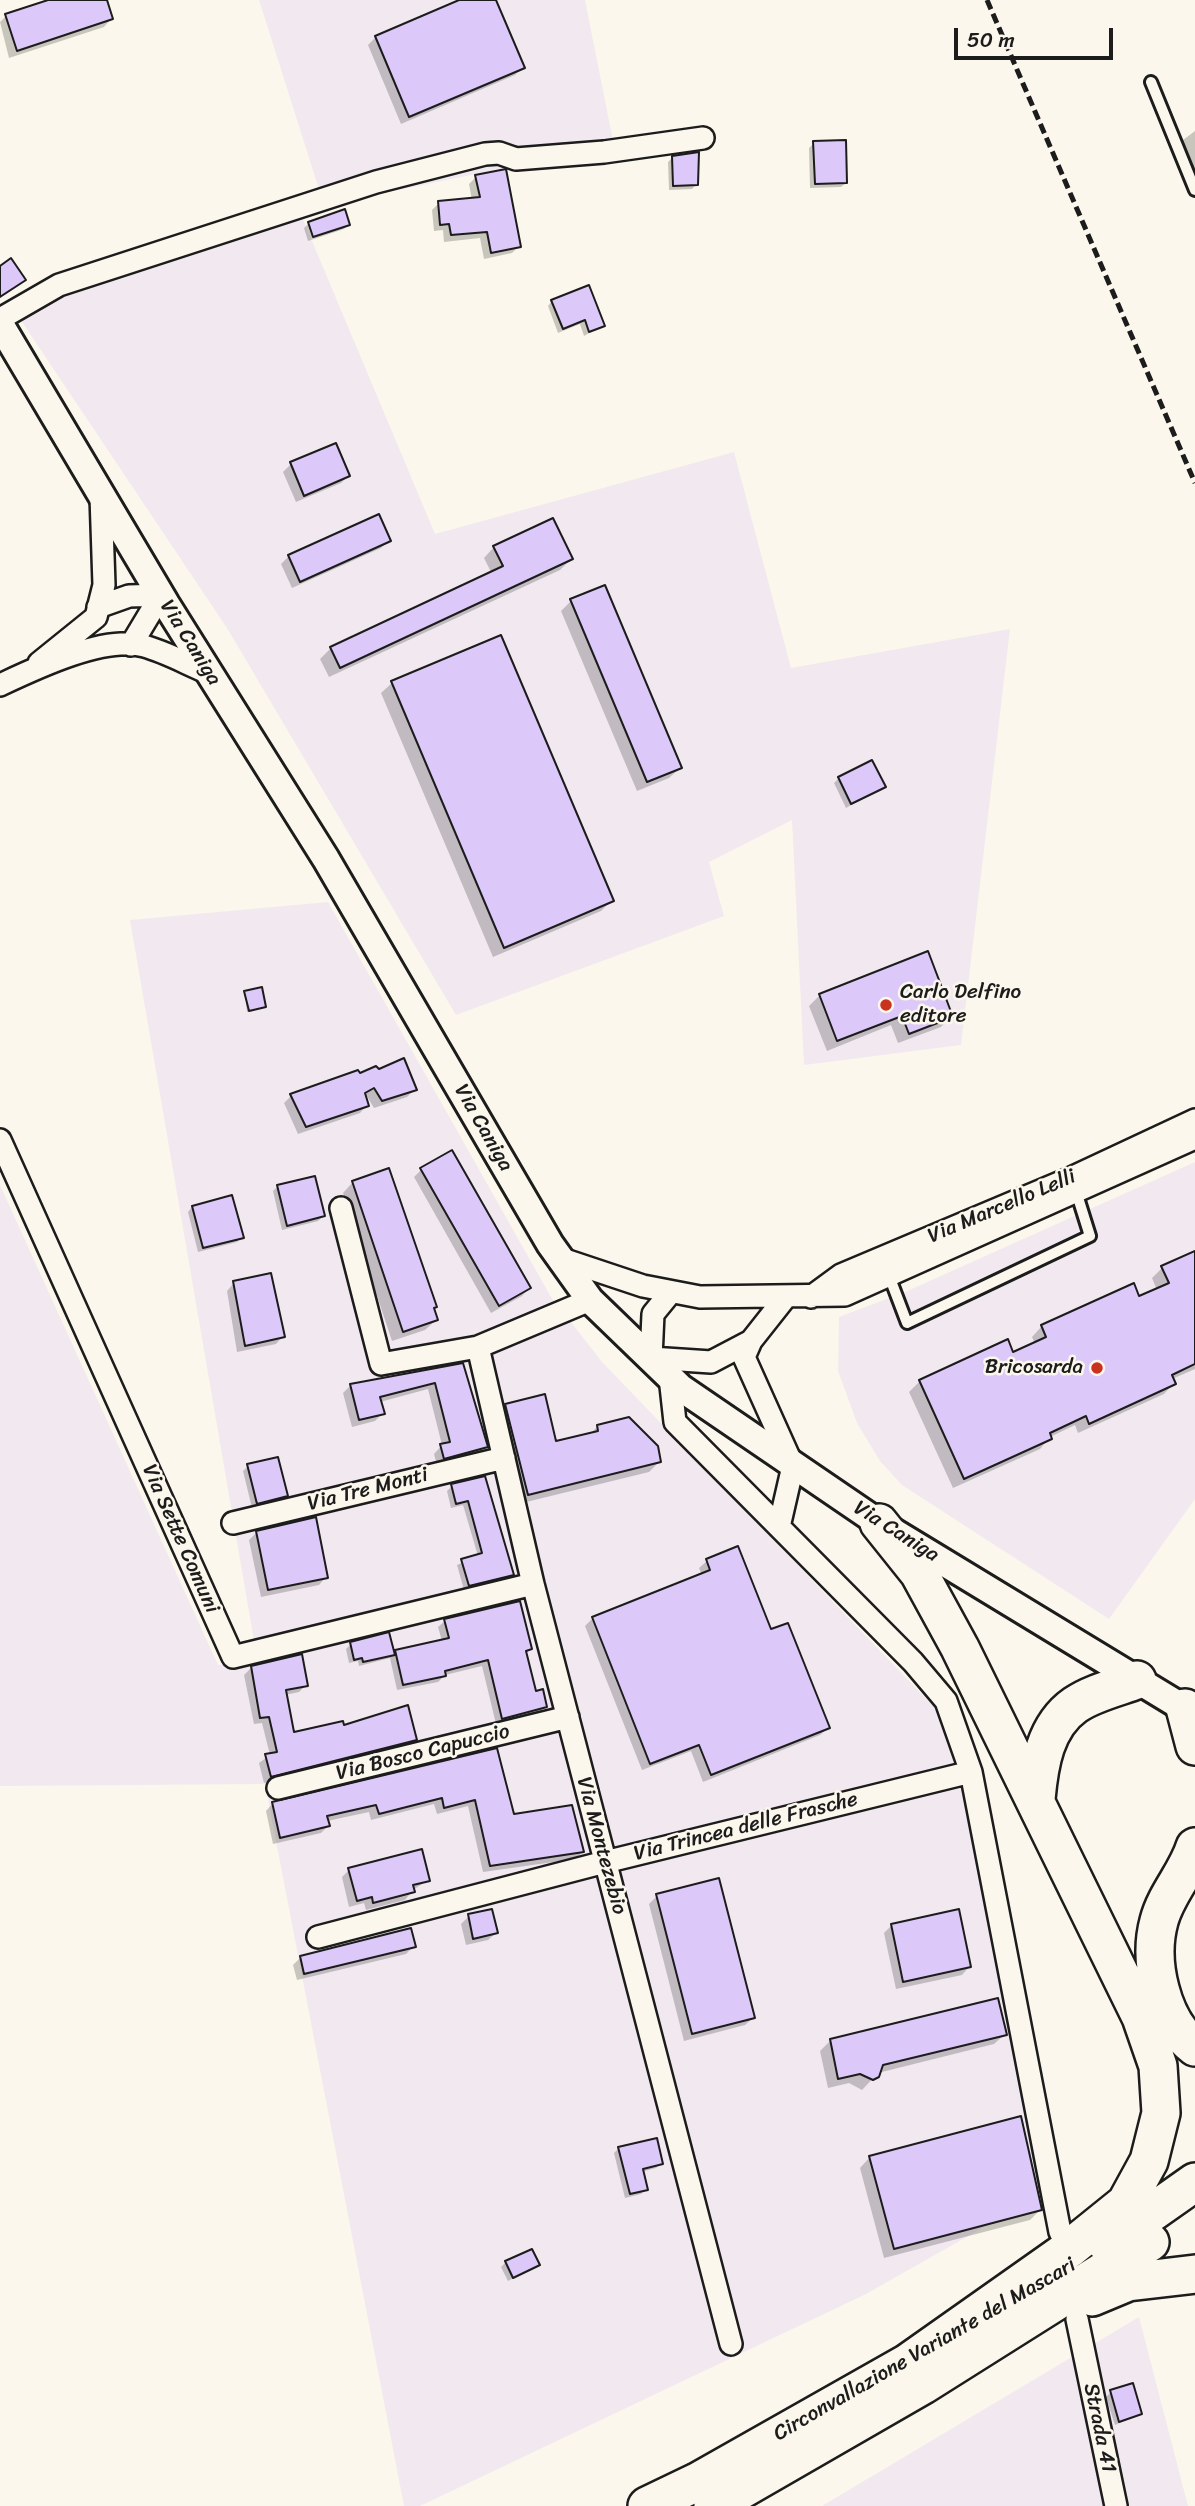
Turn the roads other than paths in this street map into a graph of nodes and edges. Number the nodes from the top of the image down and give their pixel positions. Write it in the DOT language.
graph roads {
  1 [pos="1151,82"];
  2 [pos="703,138"];
  3 [pos="1195,190"];
  4 [pos="0,321"];
  5 [pos="101,494"];
  6 [pos="160,595"];
  7 [pos="99,607"];
  8 [pos="131,645"];
  9 [pos="29,671"];
  10 [pos="209,673"];
  11 [pos="0,685"];
  12 [pos="1195,1120"];
  13 [pos="1195,1138"];
  14 [pos="0,1140"];
  15 [pos="1074,1184"];
  16 [pos="341,1208"];
  17 [pos="559,1258"];
  18 [pos="885,1266"];
  19 [pos="671,1292"];
  20 [pos="785,1298"];
  21 [pos="590,1300"];
  22 [pos="751,1341"];
  23 [pos="478,1347"];
  24 [pos="651,1358"];
  25 [pos="670,1377"];
  26 [pos="504,1458"];
  27 [pos="793,1466"];
  28 [pos="233,1523"];
  29 [pos="879,1523"];
  30 [pos="779,1527"];
  31 [pos="533,1584"];
  32 [pos="1137,1680"];
  33 [pos="1190,1712"];
  34 [pos="568,1717"];
  35 [pos="1195,1746"];
  36 [pos="971,1772"];
  37 [pos="278,1788"];
  38 [pos="1036,1799"];
  39 [pos="1194,1856"];
  40 [pos="605,1862"];
  41 [pos="318,1937"];
  42 [pos="1195,2047"];
  43 [pos="1195,2182"];
  44 [pos="1195,2211"];
  45 [pos="1060,2232"];
  46 [pos="1195,2274"];
  47 [pos="1077,2319"];
  48 [pos="731,2344"];
  49 [pos="915,2374"];
  50 [pos="647,2506"];
  51 [pos="713,2506"];
  52 [pos="1116,2506"];
  1 -- 3 [label="lane"];
  2 -- 4 [label="street"];
  4 -- 5 [label="street, Via Caniga"];
  5 -- 6 [label="street, Via Caniga"];
  5 -- 7 [label="street"];
  6 -- 7 [label="street"];
  6 -- 8 [label="street"];
  6 -- 10 [label="street, Via Caniga"];
  7 -- 9 [label="street"];
  8 -- 9 [label="street"];
  8 -- 10 [label="street"];
  9 -- 11 [label="street"];
  10 -- 17 [label="street, Via Caniga"];
  12 -- 15 [label="street, Via Marcello Lelli"];
  13 -- 15 [label="street, Via Marcello Lelli"];
  14 -- 31 [label="street, Via Sette Comuni"];
  15 -- 18 [label="street, Via Marcello Lelli"];
  15 -- 18 [label="lane"];
  16 -- 23 [label="street"];
  17 -- 19 [label="street, Via Marcello Lelli"];
  17 -- 21 [label="street, Via Caniga"];
  18 -- 20 [label="street, Via Marcello Lelli"];
  19 -- 20 [label="street, Via Marcello Lelli"];
  19 -- 24 [label="street"];
  20 -- 22 [label="street"];
  21 -- 23 [label="street"];
  21 -- 24 [label="street, Via Caniga"];
  22 -- 24 [label="street"];
  22 -- 27 [label="street"];
  23 -- 26 [label="street, Via Montezebio"];
  24 -- 25 [label="street, Via Caniga"];
  25 -- 27 [label="street, Via Caniga"];
  25 -- 30 [label="street"];
  26 -- 28 [label="street, Via Tre Monti"];
  26 -- 31 [label="street, Via Montezebio"];
  27 -- 29 [label="street, Via Caniga"];
  27 -- 30 [label="street"];
  29 -- 32 [label="street, Via Caniga"];
  29 -- 38 [label="highway"];
  30 -- 36 [label="street"];
  31 -- 34 [label="street, Via Montezebio"];
  32 -- 33 [label="street, Via Caniga"];
  32 -- 38 [label="highway"];
  33 -- 35 [label="highway"];
  34 -- 37 [label="street, Via Bosco Capuccio"];
  34 -- 40 [label="street, Via Montezebio"];
  36 -- 40 [label="street, Via Trincea delle Frasche"];
  36 -- 45 [label="street"];
  38 -- 49 [label="highway"];
  39 -- 42 [label="highway"];
  40 -- 41 [label="street, Via Trincea delle Frasche"];
  40 -- 48 [label="street, Via Montezebio"];
  43 -- 49 [label="highway, Circonvallazione Variante del Mascari"];
  44 -- 49 [label="highway, Circonvallazione Variante del Mascari"];
  46 -- 49 [label="highway"];
  47 -- 52 [label="street, Strada 41"];
  49 -- 50 [label="highway, Circonvallazione Variante del Mascari"];
  49 -- 51 [label="highway, Circonvallazione Variante del Mascari"];
}
